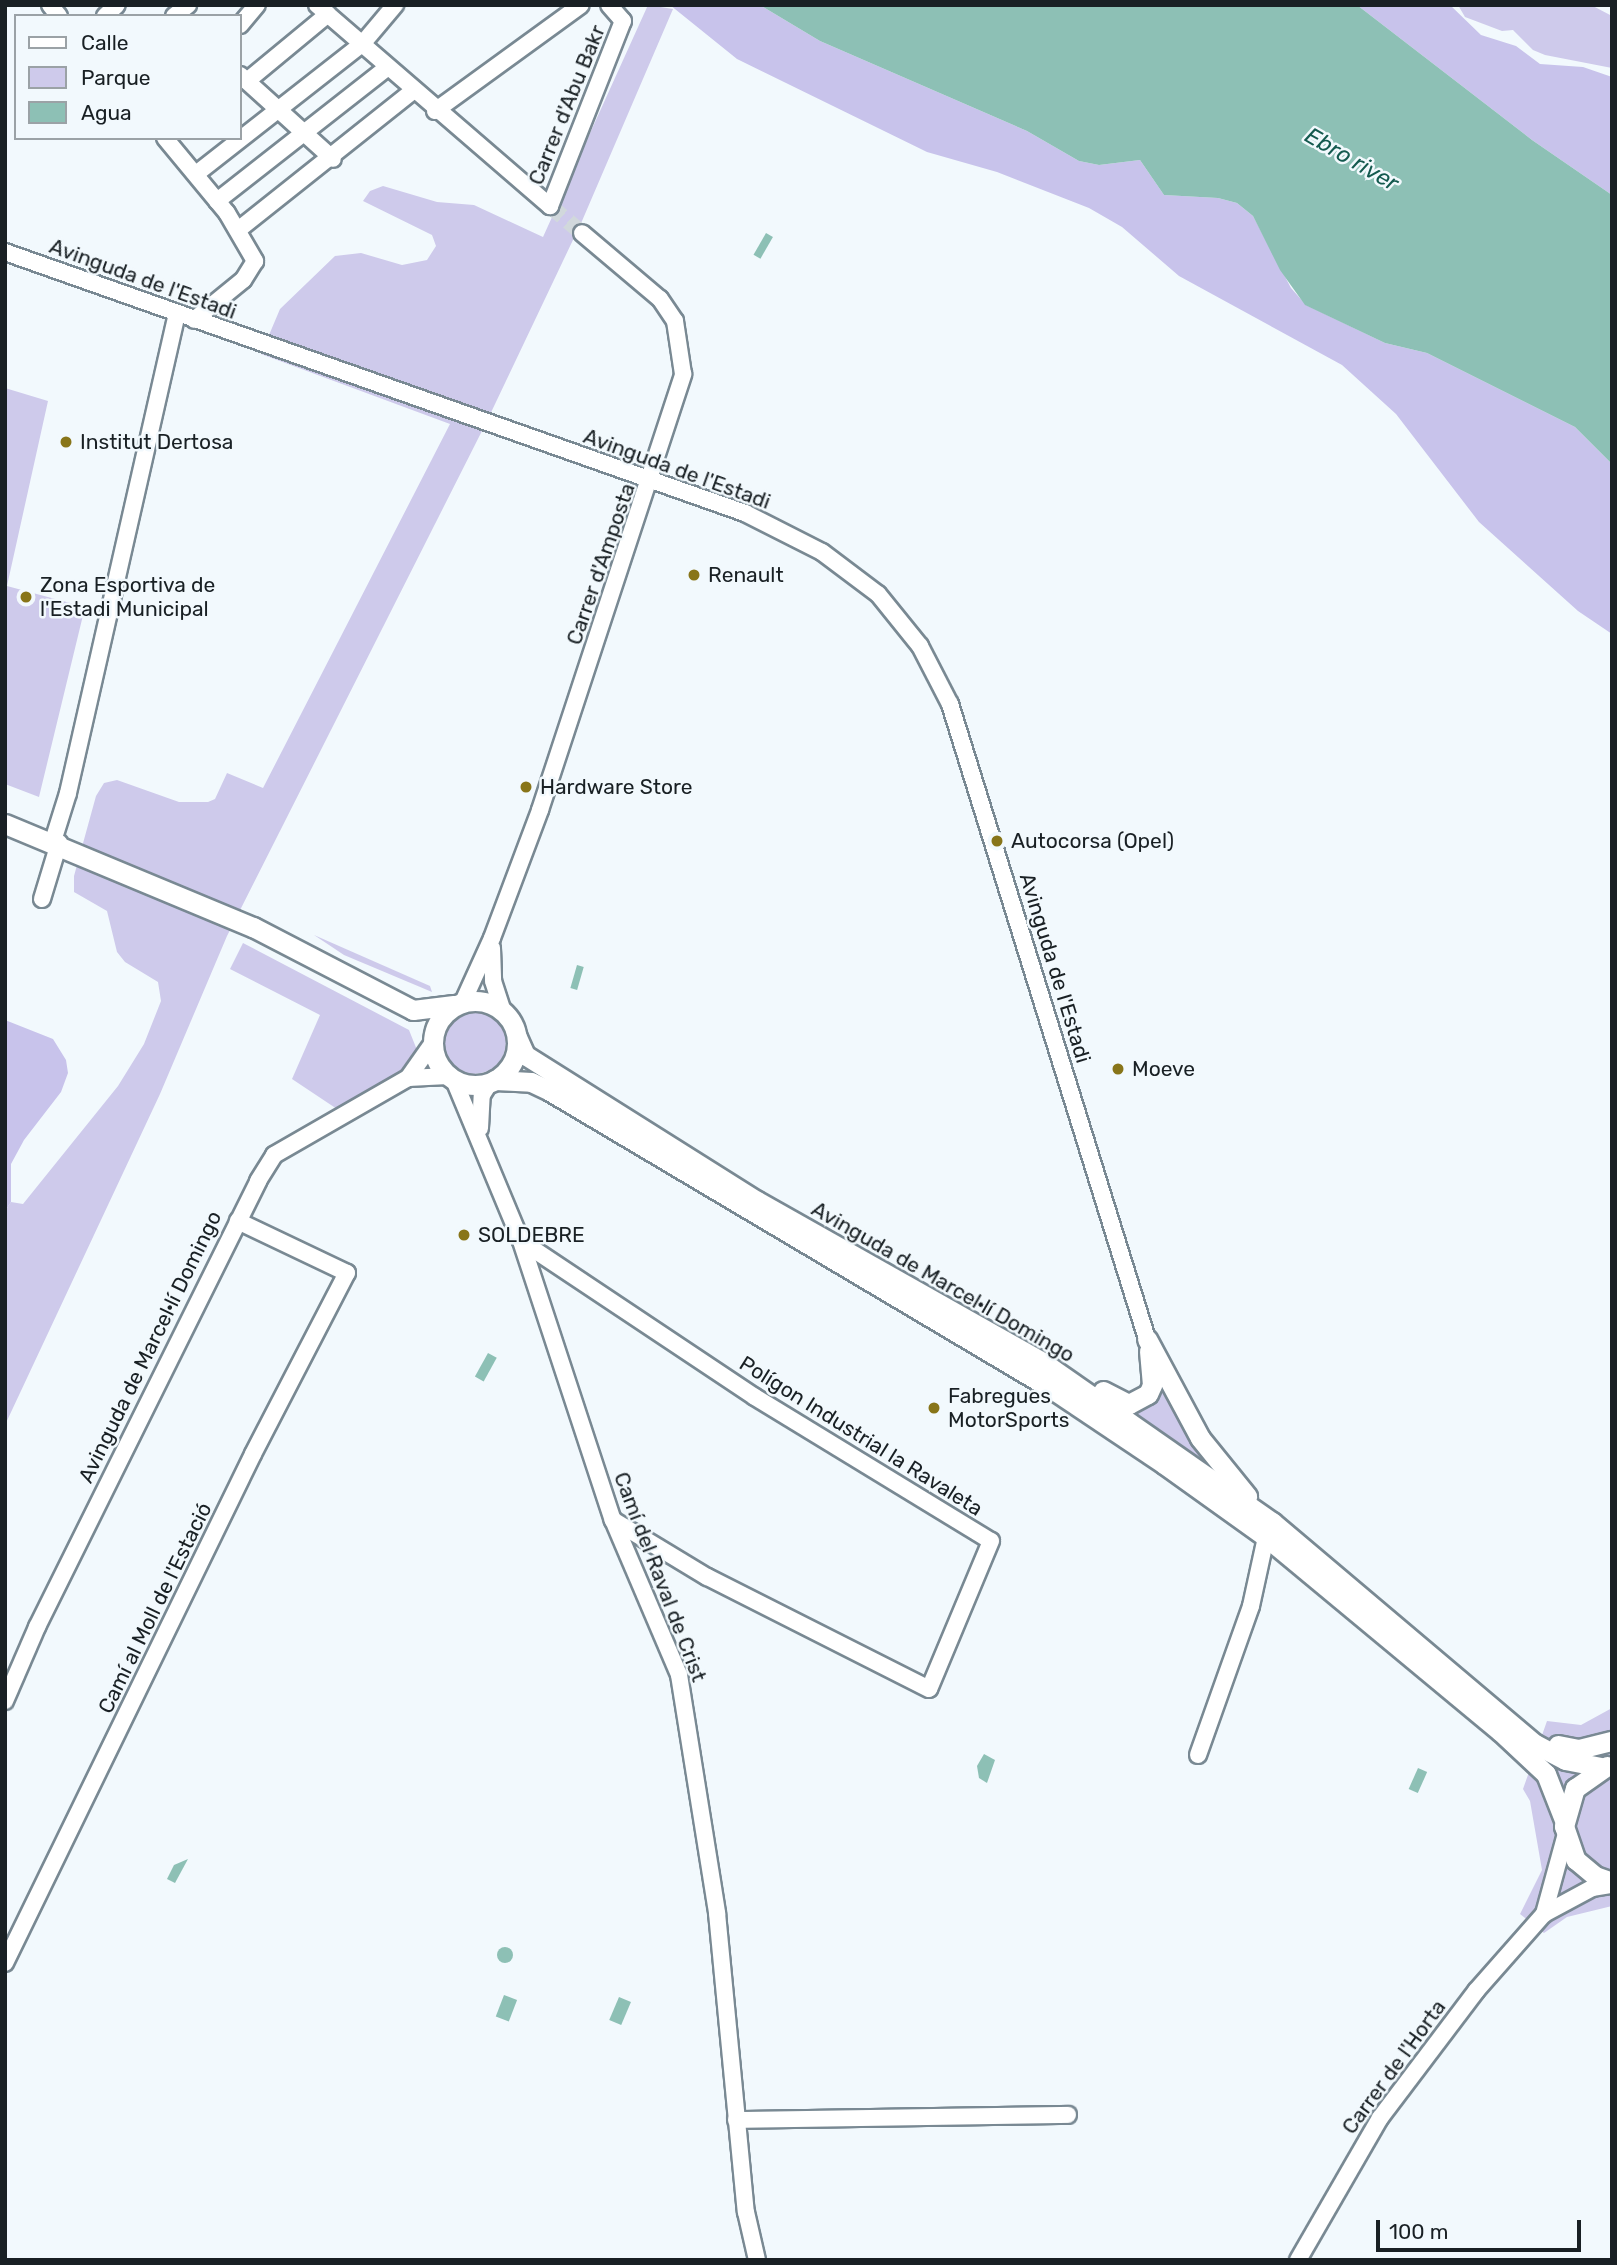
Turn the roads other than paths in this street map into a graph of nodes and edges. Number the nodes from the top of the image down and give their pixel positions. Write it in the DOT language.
graph roads {
  1 [pos="257,5"];
  2 [pos="395,5"];
  3 [pos="581,5"];
  4 [pos="609,5"];
  5 [pos="322,10"];
  6 [pos="242,23"];
  7 [pos="363,43"];
  8 [pos="388,67"];
  9 [pos="243,78"];
  10 [pos="413,91"];
  11 [pos="279,109"];
  12 [pos="435,111"];
  13 [pos="306,131"];
  14 [pos="242,138"];
  15 [pos="167,140"];
  16 [pos="239,140"];
  17 [pos="333,159"];
  18 [pos="196,174"];
  19 [pos="217,201"];
  20 [pos="238,230"];
  21 [pos="582,233"];
  22 [pos="5,252"];
  23 [pos="177,314"];
  24 [pos="194,320"];
  25 [pos="652,480"];
  26 [pos="5,824"];
  27 [pos="56,842"];
  28 [pos="42,898"];
  29 [pos="492,938"];
  30 [pos="458,1003"];
  31 [pos="413,1010"];
  32 [pos="503,1011"];
  33 [pos="517,1037"];
  34 [pos="432,1042"];
  35 [pos="408,1077"];
  36 [pos="451,1078"];
  37 [pos="493,1081"];
  38 [pos="480,1134"];
  39 [pos="238,1221"];
  40 [pos="521,1241"];
  41 [pos="1147,1339"];
  42 [pos="1044,1363"];
  43 [pos="613,1520"];
  44 [pos="1269,1530"];
  45 [pos="5,1701"];
  46 [pos="1501,1714"];
  47 [pos="1612,1741"];
  48 [pos="1198,1755"];
  49 [pos="1607,1766"];
  50 [pos="1565,1829"];
  51 [pos="1612,1884"];
  52 [pos="1544,1913"];
  53 [pos="5,1963"];
  54 [pos="1068,2115"];
  55 [pos="737,2120"];
  56 [pos="757,2260"];
  57 [pos="1298,2260"];
  1 -- 6 [label="street"];
  2 -- 7 [label="street"];
  3 -- 12 [label="street"];
  4 -- 12 [label="street, Carrer d'Abu Bakr"];
  5 -- 7 [label="street"];
  5 -- 9 [label="street"];
  7 -- 8 [label="street"];
  7 -- 11 [label="street"];
  8 -- 10 [label="street"];
  8 -- 13 [label="street"];
  9 -- 11 [label="street"];
  10 -- 12 [label="street"];
  10 -- 17 [label="street"];
  11 -- 13 [label="street"];
  11 -- 14 [label="street"];
  13 -- 17 [label="street"];
  13 -- 19 [label="street"];
  15 -- 18 [label="street"];
  16 -- 18 [label="street"];
  17 -- 20 [label="street"];
  18 -- 19 [label="street"];
  19 -- 20 [label="street"];
  20 -- 24 [label="street"];
  21 -- 25 [label="street, Carrer d'Amposta"];
  22 -- 23 [label="street, Avinguda de l'Estadi"];
  23 -- 24 [label="street, Avinguda de l'Estadi"];
  23 -- 27 [label="street"];
  24 -- 25 [label="street, Avinguda de l'Estadi"];
  25 -- 29 [label="street, Carrer d'Amposta"];
  25 -- 41 [label="street, Avinguda de l'Estadi"];
  26 -- 27 [label="main road"];
  27 -- 28 [label="street"];
  27 -- 31 [label="main road"];
  29 -- 30 [label="street, Carrer d'Amposta"];
  29 -- 32 [label="street"];
  30 -- 31 [label="main road"];
  30 -- 32 [label="main road"];
  30 -- 34 [label="main road"];
  31 -- 34 [label="main road"];
  32 -- 33 [label="main road"];
  33 -- 37 [label="main road"];
  33 -- 42 [label="main road, Avinguda de Marcel·lí Domingo"];
  34 -- 35 [label="street"];
  34 -- 36 [label="main road"];
  35 -- 36 [label="street"];
  35 -- 39 [label="street, Avinguda de Marcel·lí Domingo"];
  36 -- 37 [label="main road"];
  36 -- 38 [label="street, Camí del Raval de Crist"];
  37 -- 38 [label="street"];
  37 -- 44 [label="main road"];
  38 -- 40 [label="street, Camí del Raval de Crist"];
  39 -- 45 [label="street, Avinguda de Marcel·lí Domingo"];
  39 -- 53 [label="street, Camí al Moll de l'Estació"];
  40 -- 43 [label="street, Camí del Raval de Crist"];
  40 -- 43 [label="street, Polígon Industrial la Ravaleta"];
  41 -- 42 [label="main road"];
  41 -- 44 [label="main road"];
  42 -- 44 [label="main road, Avinguda de Marcel·lí Domingo"];
  43 -- 55 [label="street, Camí del Raval de Crist"];
  44 -- 46 [label="main road, Avinguda de Marcel·lí Domingo"];
  44 -- 48 [label="street"];
  44 -- 50 [label="main road"];
  46 -- 47 [label="main road"];
  46 -- 49 [label="main road"];
  49 -- 50 [label="main road"];
  50 -- 51 [label="main road"];
  50 -- 52 [label="street"];
  51 -- 52 [label="street"];
  52 -- 57 [label="street, Carrer de l'Horta"];
  54 -- 55 [label="street"];
  55 -- 56 [label="street, Camí del Raval de Crist"];
}
